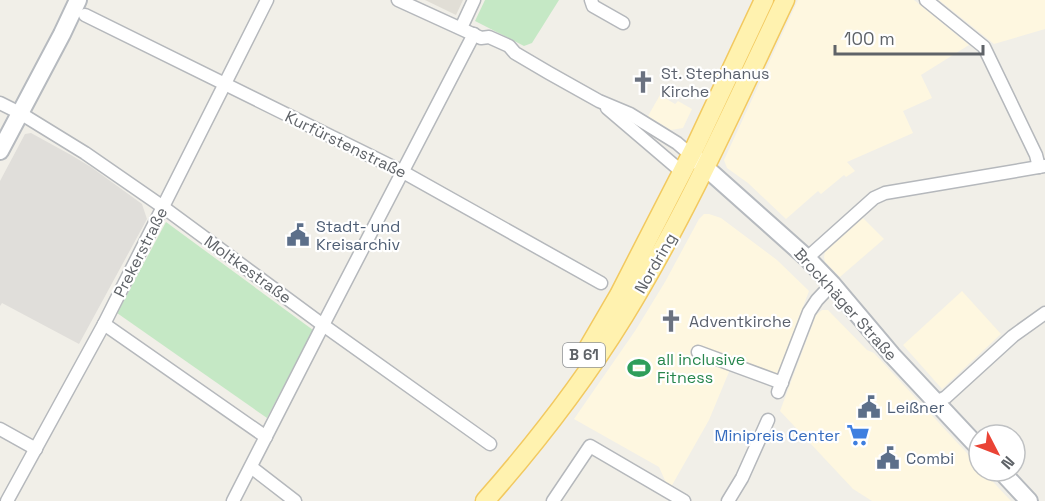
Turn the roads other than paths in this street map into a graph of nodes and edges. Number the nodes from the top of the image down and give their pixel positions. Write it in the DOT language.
graph roads {
  1 [pos="267,0"];
  2 [pos="398,0"];
  3 [pos="474,0"];
  4 [pos="591,0"];
  5 [pos="764,0"];
  6 [pos="785,0"];
  7 [pos="926,0"];
  8 [pos="82,8"];
  9 [pos="622,22"];
  10 [pos="461,28"];
  11 [pos="478,36"];
  12 [pos="225,84"];
  13 [pos="599,101"];
  14 [pos="0,104"];
  15 [pos="20,113"];
  16 [pos="0,152"];
  17 [pos="691,155"];
  18 [pos="706,167"];
  19 [pos="1042,167"];
  20 [pos="403,172"];
  21 [pos="682,172"];
  22 [pos="697,185"];
  23 [pos="163,207"];
  24 [pos="807,258"];
  25 [pos="600,283"];
  26 [pos="832,284"];
  27 [pos="1045,313"];
  28 [pos="104,324"];
  29 [pos="323,325"];
  30 [pos="698,352"];
  31 [pos="936,402"];
  32 [pos="768,420"];
  33 [pos="0,429"];
  34 [pos="967,435"];
  35 [pos="266,437"];
  36 [pos="490,444"];
  37 [pos="34,452"];
  38 [pos="251,467"];
  39 [pos="1012,483"];
  40 [pos="7,501"];
  41 [pos="233,501"];
  42 [pos="295,501"];
  43 [pos="471,501"];
  44 [pos="485,501"];
  45 [pos="553,501"];
  46 [pos="684,501"];
  47 [pos="728,501"];
  48 [pos="1029,501"];
  1 -- 12 [label="street, Prekerstraße"];
  2 -- 10 [label="street"];
  3 -- 10 [label="street"];
  4 -- 9 [label="street"];
  5 -- 17 [label="main road, Nordring / B 61"];
  6 -- 18 [label="main road, Nordring / B 61"];
  7 -- 19 [label="street"];
  8 -- 12 [label="street, Kurfürstenstraße"];
  8 -- 15 [label="main road"];
  10 -- 11 [label="street"];
  11 -- 13 [label="street"];
  11 -- 20 [label="street"];
  12 -- 20 [label="street, Kurfürstenstraße"];
  12 -- 23 [label="street, Prekerstraße"];
  13 -- 17 [label="street"];
  13 -- 21 [label="street"];
  14 -- 15 [label="street, Moltkestraße"];
  15 -- 16 [label="main road"];
  15 -- 23 [label="street, Moltkestraße"];
  17 -- 18 [label="main road, Brockhäger Straße"];
  17 -- 21 [label="main road, Nordring / B 61"];
  18 -- 22 [label="main road, Nordring / B 61"];
  18 -- 24 [label="main road, Brockhäger Straße"];
  19 -- 24 [label="street"];
  20 -- 25 [label="street, Kurfürstenstraße"];
  20 -- 29 [label="street"];
  21 -- 22 [label="main road"];
  21 -- 43 [label="main road, Nordring / B 61"];
  22 -- 44 [label="main road, Nordring / B 61"];
  23 -- 28 [label="street, Prekerstraße"];
  23 -- 29 [label="street, Moltkestraße"];
  24 -- 26 [label="main road, Brockhäger Straße"];
  26 -- 30 [label="street"];
  26 -- 31 [label="main road, Brockhäger Straße"];
  27 -- 31 [label="street"];
  28 -- 35 [label="street"];
  28 -- 37 [label="street, Prekerstraße"];
  29 -- 35 [label="street"];
  29 -- 36 [label="street, Moltkestraße"];
  31 -- 34 [label="main road, Brockhäger Straße"];
  32 -- 47 [label="street"];
  33 -- 37 [label="street"];
  35 -- 38 [label="street"];
  37 -- 40 [label="street, Prekerstraße"];
  38 -- 41 [label="street"];
  38 -- 42 [label="street"];
  39 -- 48 [label="main road"];
  45 -- 46 [label="street"];
}
